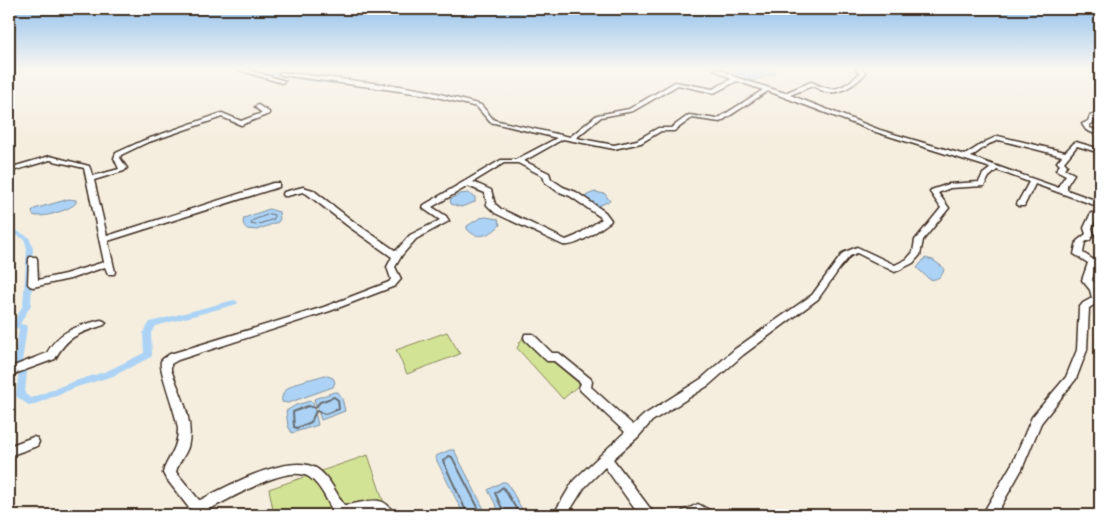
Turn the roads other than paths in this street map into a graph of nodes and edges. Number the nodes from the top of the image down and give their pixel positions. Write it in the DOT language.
graph roads {
  1 [pos="431,93"];
  2 [pos="659,93"];
  3 [pos="761,93"];
  4 [pos="779,93"];
  5 [pos="789,93"];
  6 [pos="785,95"];
  7 [pos="258,107"];
  8 [pos="1100,114"];
  9 [pos="1100,134"];
  10 [pos="567,138"];
  11 [pos="1100,151"];
  12 [pos="1067,155"];
  13 [pos="966,158"];
  14 [pos="520,161"];
  15 [pos="996,167"];
  16 [pos="9,170"];
  17 [pos="90,179"];
  18 [pos="1033,181"];
  19 [pos="468,183"];
  20 [pos="276,185"];
  21 [pos="1063,190"];
  22 [pos="288,194"];
  23 [pos="1022,204"];
  24 [pos="1100,205"];
  25 [pos="1100,214"];
  26 [pos="104,240"];
  27 [pos="397,256"];
  28 [pos="33,259"];
  29 [pos="101,324"];
  30 [pos="529,337"];
  31 [pos="11,372"];
  32 [pos="634,433"];
  33 [pos="32,442"];
  34 [pos="9,451"];
  35 [pos="606,459"];
  36 [pos="387,515"];
  37 [pos="560,515"];
  38 [pos="647,515"];
  39 [pos="688,515"];
  40 [pos="706,515"];
  41 [pos="989,515"];
  1 -- 10 [label="street"];
  2 -- 10 [label="street"];
  3 -- 10 [label="street"];
  4 -- 6 [label="street"];
  5 -- 6 [label="street"];
  6 -- 13 [label="street"];
  7 -- 17 [label="street"];
  8 -- 9 [label="street"];
  10 -- 14 [label="street"];
  11 -- 12 [label="street"];
  12 -- 13 [label="street"];
  12 -- 21 [label="street"];
  13 -- 15 [label="street"];
  14 -- 19 [label="street"];
  14 -- 19 [label="street"];
  15 -- 18 [label="street"];
  15 -- 32 [label="street"];
  16 -- 17 [label="street"];
  17 -- 26 [label="street"];
  18 -- 21 [label="street"];
  18 -- 23 [label="street"];
  19 -- 27 [label="street"];
  20 -- 26 [label="street"];
  21 -- 24 [label="street"];
  22 -- 27 [label="street"];
  25 -- 41 [label="street"];
  26 -- 28 [label="street"];
  27 -- 36 [label="street"];
  29 -- 31 [label="street"];
  30 -- 32 [label="street"];
  32 -- 35 [label="street"];
  33 -- 34 [label="street"];
  35 -- 37 [label="street"];
  35 -- 38 [label="street"];
  39 -- 40 [label="street"];
}
